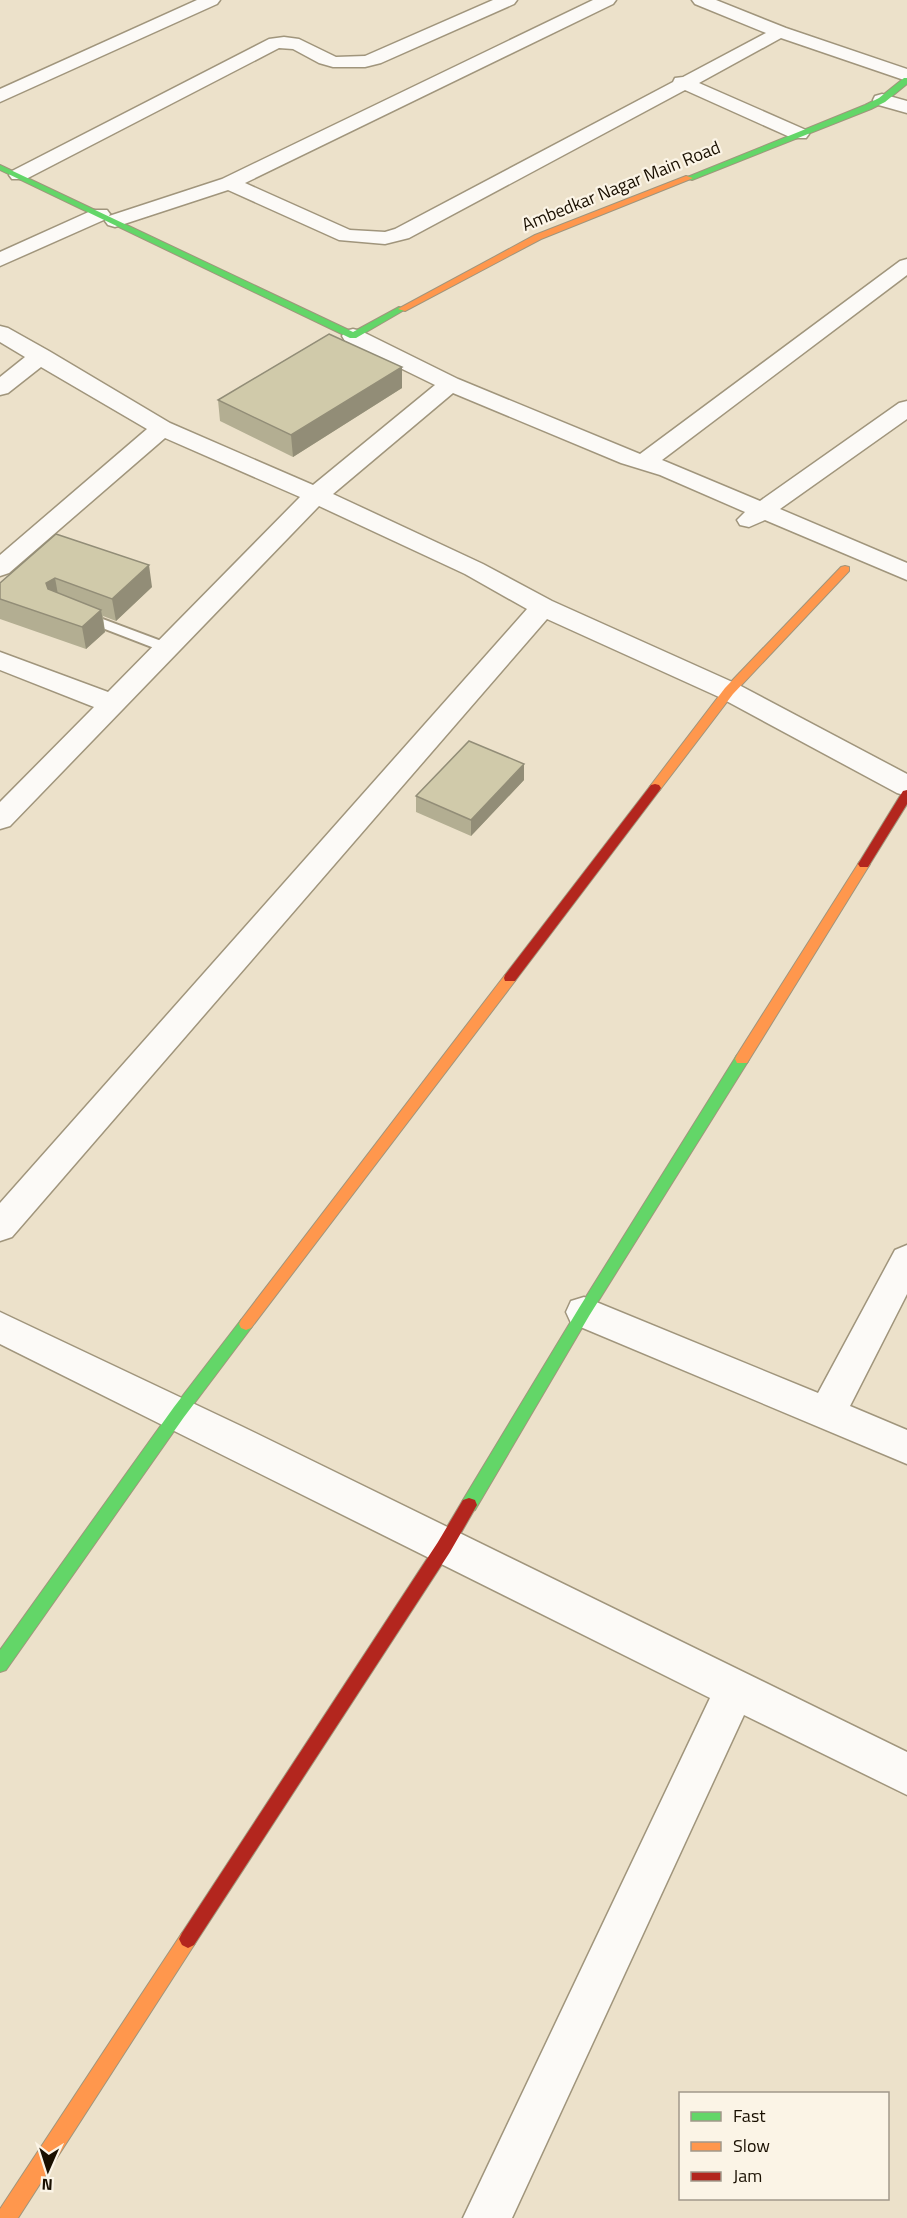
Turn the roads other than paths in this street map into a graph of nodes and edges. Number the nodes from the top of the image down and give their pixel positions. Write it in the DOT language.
graph roads {
  1 [pos="211,0"];
  2 [pos="508,0"];
  3 [pos="607,0"];
  4 [pos="701,0"];
  5 [pos="780,32"];
  6 [pos="907,75"];
  7 [pos="907,80"];
  8 [pos="682,82"];
  9 [pos="0,96"];
  10 [pos="882,99"];
  11 [pos="907,107"];
  12 [pos="799,134"];
  13 [pos="0,167"];
  14 [pos="20,175"];
  15 [pos="229,183"];
  16 [pos="107,217"];
  17 [pos="0,260"];
  18 [pos="907,265"];
  19 [pos="897,284"];
  20 [pos="0,333"];
  21 [pos="353,336"];
  22 [pos="42,356"];
  23 [pos="450,384"];
  24 [pos="0,388"];
  25 [pos="907,408"];
  26 [pos="162,428"];
  27 [pos="643,463"];
  28 [pos="316,495"];
  29 [pos="752,518"];
  30 [pos="0,568"];
  31 [pos="845,569"];
  32 [pos="904,584"];
  33 [pos="543,607"];
  34 [pos="68,610"];
  35 [pos="167,648"];
  36 [pos="0,660"];
  37 [pos="729,691"];
  38 [pos="112,704"];
  39 [pos="907,786"];
  40 [pos="907,794"];
  41 [pos="0,819"];
  42 [pos="0,1227"];
  43 [pos="907,1260"];
  44 [pos="584,1312"];
  45 [pos="0,1327"];
  46 [pos="179,1412"];
  47 [pos="827,1413"];
  48 [pos="907,1447"];
  49 [pos="444,1547"];
  50 [pos="0,1664"];
  51 [pos="735,1690"];
  52 [pos="907,1774"];
  53 [pos="6,2218"];
  54 [pos="486,2218"];
  1 -- 9 [label="street"];
  2 -- 14 [label="street"];
  3 -- 15 [label="street"];
  4 -- 5 [label="street"];
  5 -- 6 [label="street"];
  5 -- 8 [label="street"];
  7 -- 10 [label="street, Ambedkar Nagar Main Road"];
  8 -- 12 [label="street"];
  8 -- 15 [label="street"];
  10 -- 11 [label="street"];
  10 -- 12 [label="street, Ambedkar Nagar Main Road"];
  12 -- 21 [label="street, Ambedkar Nagar Main Road"];
  13 -- 14 [label="street"];
  14 -- 16 [label="street"];
  15 -- 16 [label="street"];
  16 -- 17 [label="street"];
  16 -- 21 [label="street"];
  18 -- 19 [label="street"];
  19 -- 27 [label="street"];
  20 -- 22 [label="street"];
  21 -- 23 [label="street"];
  22 -- 24 [label="street"];
  22 -- 26 [label="street"];
  23 -- 27 [label="street"];
  23 -- 28 [label="street"];
  25 -- 29 [label="street"];
  26 -- 28 [label="street"];
  26 -- 30 [label="street"];
  27 -- 29 [label="street"];
  28 -- 33 [label="street"];
  28 -- 35 [label="street"];
  29 -- 31 [label="street"];
  29 -- 32 [label="street"];
  31 -- 32 [label="street"];
  31 -- 37 [label="street"];
  33 -- 37 [label="street"];
  33 -- 42 [label="street"];
  34 -- 35 [label="lane"];
  35 -- 38 [label="street"];
  36 -- 38 [label="street"];
  37 -- 39 [label="street"];
  37 -- 46 [label="street"];
  38 -- 41 [label="street"];
  40 -- 44 [label="street"];
  43 -- 47 [label="street"];
  44 -- 47 [label="street"];
  44 -- 49 [label="street"];
  45 -- 46 [label="street"];
  46 -- 49 [label="street"];
  46 -- 50 [label="street"];
  47 -- 48 [label="street"];
  49 -- 51 [label="street"];
  49 -- 53 [label="street"];
  51 -- 52 [label="street"];
  51 -- 54 [label="street"];
}
